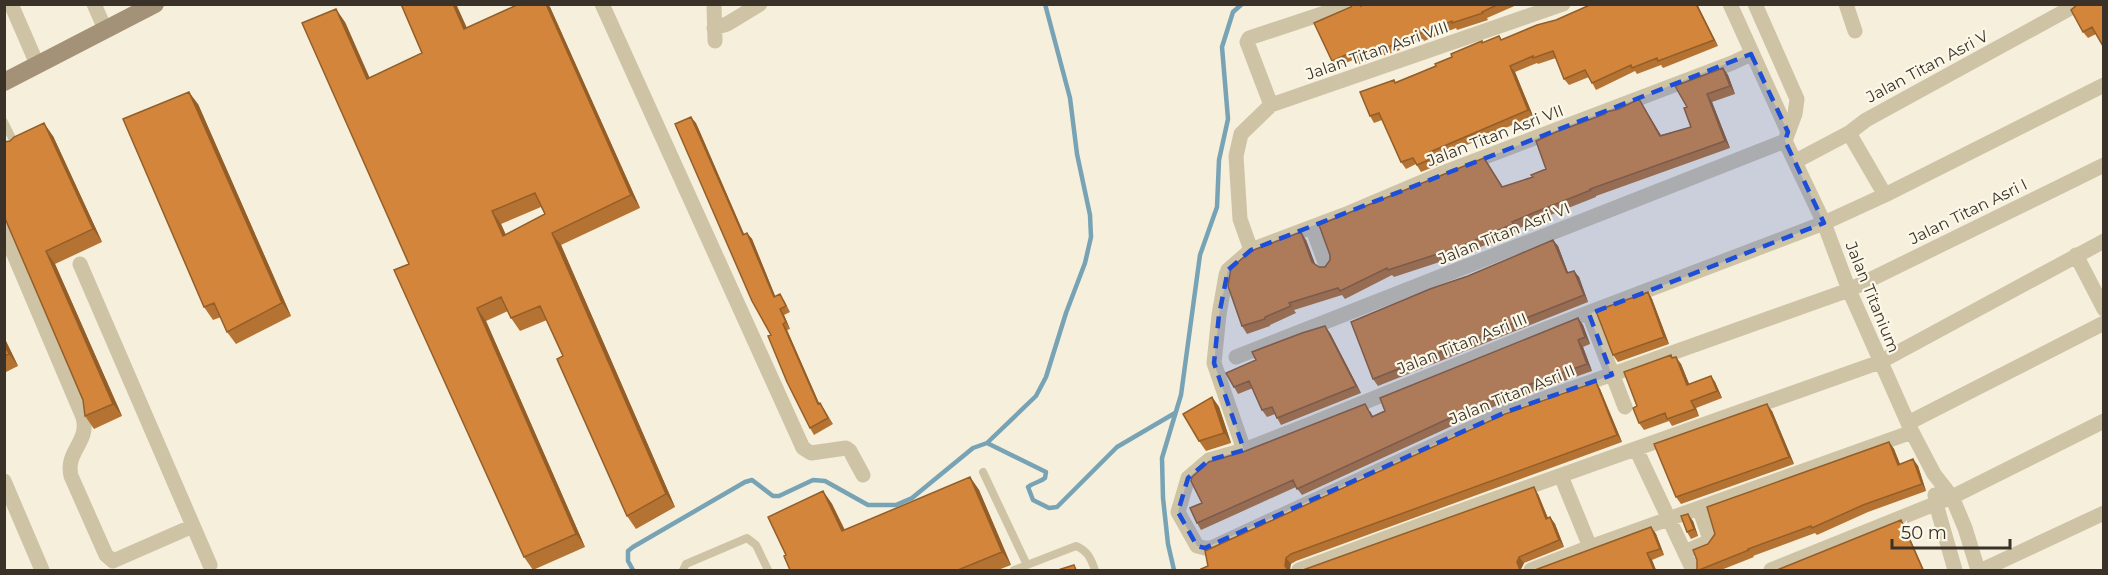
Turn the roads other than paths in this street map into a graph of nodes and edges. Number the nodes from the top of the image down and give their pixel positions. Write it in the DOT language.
graph roads {
  1 [pos="11,4"];
  2 [pos="94,4"];
  3 [pos="602,4"];
  4 [pos="714,4"];
  5 [pos="760,4"];
  6 [pos="1352,4"];
  7 [pos="1563,4"];
  8 [pos="1730,4"];
  9 [pos="1755,4"];
  10 [pos="1846,4"];
  11 [pos="2078,4"];
  12 [pos="150,6"];
  13 [pos="105,29"];
  14 [pos="1855,31"];
  15 [pos="1751,54"];
  16 [pos="37,64"];
  17 [pos="4,82"];
  18 [pos="2103,85"];
  19 [pos="1271,105"];
  20 [pos="4,122"];
  21 [pos="1849,133"];
  22 [pos="1786,137"];
  23 [pos="17,148"];
  24 [pos="1796,161"];
  25 [pos="2103,165"];
  26 [pos="1886,195"];
  27 [pos="1824,223"];
  28 [pos="1312,227"];
  29 [pos="4,231"];
  30 [pos="2103,241"];
  31 [pos="1251,250"];
  32 [pos="2076,255"];
  33 [pos="80,264"];
  34 [pos="1326,266"];
  35 [pos="1849,290"];
  36 [pos="2103,309"];
  37 [pos="1589,314"];
  38 [pos="2103,323"];
  39 [pos="1236,357"];
  40 [pos="1880,362"];
  41 [pos="1612,375"];
  42 [pos="1625,407"];
  43 [pos="2103,421"];
  44 [pos="1910,428"];
  45 [pos="1636,449"];
  46 [pos="1244,450"];
  47 [pos="983,472"];
  48 [pos="1934,474"];
  49 [pos="863,475"];
  50 [pos="1561,476"];
  51 [pos="4,481"];
  52 [pos="1952,497"];
  53 [pos="1936,504"];
  54 [pos="1699,508"];
  55 [pos="2103,513"];
  56 [pos="1669,519"];
  57 [pos="193,526"];
  58 [pos="1197,546"];
  59 [pos="1590,547"];
  60 [pos="1685,552"];
  61 [pos="210,565"];
  62 [pos="1027,565"];
  63 [pos="42,570"];
  64 [pos="683,570"];
  65 [pos="768,570"];
  66 [pos="1014,570"];
  67 [pos="1095,570"];
  68 [pos="1299,570"];
  69 [pos="1531,570"];
  70 [pos="1694,570"];
  71 [pos="1772,570"];
  72 [pos="1954,570"];
  73 [pos="1980,570"];
  1 -- 16 [label="street"];
  2 -- 13 [label="street"];
  3 -- 49 [label="street"];
  4 -- 5 [label="street"];
  6 -- 19 [label="street"];
  7 -- 19 [label="street, Jalan Titan Asri VIII"];
  8 -- 15 [label="street, Jalan Titanium"];
  9 -- 22 [label="street"];
  10 -- 14 [label="street"];
  11 -- 21 [label="street, Jalan Titan Asri V"];
  12 -- 13 [label="street"];
  13 -- 16 [label="street"];
  15 -- 22 [label="street, Jalan Titanium"];
  15 -- 28 [label="street, Jalan Titan Asri VII"];
  16 -- 17 [label="street"];
  18 -- 26 [label="street, Jalan Titan Asri III"];
  19 -- 31 [label="street"];
  20 -- 23 [label="lane"];
  21 -- 24 [label="street, Jalan Titan Asri V"];
  21 -- 26 [label="street"];
  22 -- 24 [label="street, Jalan Titanium"];
  22 -- 39 [label="street, Jalan Titan Asri VI"];
  24 -- 27 [label="street, Jalan Titanium"];
  25 -- 35 [label="street, Jalan Titan Asri I"];
  26 -- 27 [label="street, Jalan Titan Asri III"];
  27 -- 35 [label="street, Jalan Titanium"];
  27 -- 37 [label="street, Jalan Titan Asri III"];
  28 -- 31 [label="street, Jalan Titan Asri VII"];
  28 -- 34 [label="street"];
  29 -- 57 [label="street"];
  30 -- 32 [label="street"];
  31 -- 46 [label="street"];
  32 -- 36 [label="street"];
  32 -- 40 [label="street"];
  33 -- 57 [label="street"];
  35 -- 40 [label="street, Jalan Titanium"];
  35 -- 41 [label="street, Jalan Titan Asri II"];
  37 -- 41 [label="street"];
  37 -- 46 [label="street, Jalan Titan Asri III"];
  38 -- 44 [label="street"];
  40 -- 44 [label="street, Jalan Titanium"];
  40 -- 45 [label="street"];
  41 -- 42 [label="street"];
  41 -- 58 [label="street, Jalan Titan Asri II"];
  43 -- 52 [label="street"];
  44 -- 48 [label="street, Jalan Titanium"];
  44 -- 54 [label="street"];
  45 -- 50 [label="street"];
  45 -- 56 [label="street"];
  46 -- 58 [label="street, Jalan Titan Asri III"];
  47 -- 62 [label="lane"];
  48 -- 52 [label="street, Jalan Titanium"];
  48 -- 53 [label="street, Jalan Titanium"];
  50 -- 59 [label="street"];
  50 -- 68 [label="street"];
  51 -- 63 [label="street"];
  52 -- 53 [label="street"];
  52 -- 73 [label="street, Jalan Titanium"];
  53 -- 71 [label="street"];
  53 -- 72 [label="street, Jalan Titanium"];
  54 -- 56 [label="street"];
  54 -- 60 [label="street"];
  55 -- 73 [label="street"];
  56 -- 59 [label="street"];
  56 -- 60 [label="street"];
  57 -- 61 [label="street"];
  59 -- 69 [label="street"];
  60 -- 70 [label="street"];
  62 -- 66 [label="lane"];
  62 -- 67 [label="lane"];
  64 -- 65 [label="lane"];
}
